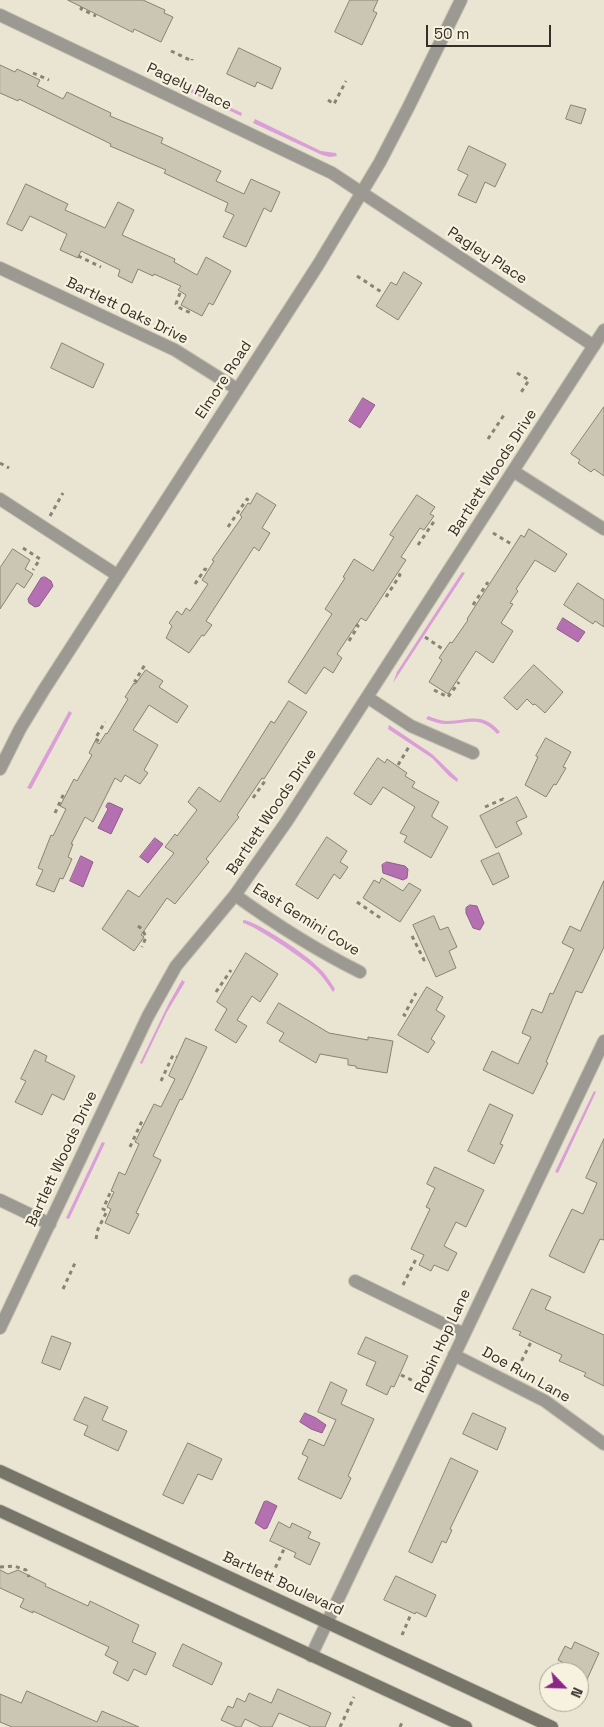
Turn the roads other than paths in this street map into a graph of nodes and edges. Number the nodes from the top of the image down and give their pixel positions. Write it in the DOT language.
graph roads {
  1 [pos="461,0"];
  2 [pos="0,15"];
  3 [pos="362,192"];
  4 [pos="0,268"];
  5 [pos="604,330"];
  6 [pos="594,346"];
  7 [pos="237,389"];
  8 [pos="513,471"];
  9 [pos="0,500"];
  10 [pos="604,529"];
  11 [pos="117,575"];
  12 [pos="367,697"];
  13 [pos="473,753"];
  14 [pos="0,769"];
  15 [pos="235,895"];
  16 [pos="360,972"];
  17 [pos="604,1041"];
  18 [pos="0,1200"];
  19 [pos="50,1224"];
  20 [pos="355,1281"];
  21 [pos="0,1328"];
  22 [pos="464,1334"];
  23 [pos="454,1355"];
  24 [pos="604,1444"];
  25 [pos="0,1471"];
  26 [pos="0,1511"];
  27 [pos="327,1622"];
  28 [pos="311,1656"];
  29 [pos="466,1727"];
  30 [pos="552,1727"];
  1 -- 3 [label="street, Elmore Road"];
  2 -- 3 [label="street, Pagely Place"];
  3 -- 6 [label="street, Pagley Place"];
  3 -- 7 [label="street, Elmore Road"];
  4 -- 7 [label="street, Bartlett Oaks Drive"];
  5 -- 6 [label="street, Bartlett Woods Drive"];
  6 -- 8 [label="street, Bartlett Woods Drive"];
  7 -- 11 [label="street, Elmore Road"];
  8 -- 10 [label="street"];
  8 -- 12 [label="street, Bartlett Woods Drive"];
  9 -- 11 [label="street"];
  11 -- 14 [label="street, Elmore Road"];
  12 -- 13 [label="street"];
  12 -- 15 [label="street, Bartlett Woods Drive"];
  15 -- 16 [label="street, East Gemini Cove"];
  15 -- 19 [label="street, Bartlett Woods Drive"];
  17 -- 22 [label="street, Robin Hop Lane"];
  18 -- 19 [label="street"];
  19 -- 21 [label="street, Bartlett Woods Drive"];
  20 -- 22 [label="street"];
  22 -- 23 [label="street, Robin Hop Lane"];
  23 -- 24 [label="street, Doe Run Lane"];
  23 -- 27 [label="street, Robin Hop Lane"];
  25 -- 27 [label="main road, Bartlett Boulevard"];
  26 -- 28 [label="main road"];
  27 -- 28 [label="street, Robin Hop Lane"];
  27 -- 30 [label="main road, Bartlett Boulevard"];
  28 -- 29 [label="main road"];
}
